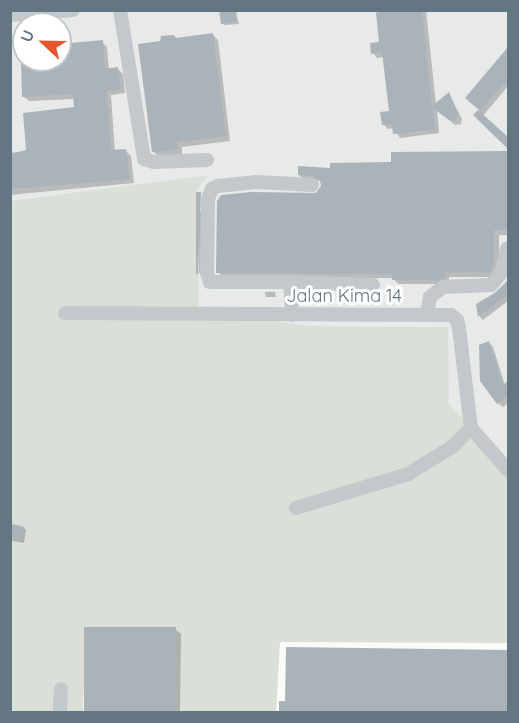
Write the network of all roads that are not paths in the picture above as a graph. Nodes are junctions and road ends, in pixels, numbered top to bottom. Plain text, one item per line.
1 (73, 10) edge
2 (120, 10) edge
3 (10, 15) edge
4 (207, 160) dead end
5 (312, 185) dead end
6 (507, 249) edge
7 (290, 282) junction
8 (373, 285) dead end
9 (64, 313) dead end
10 (427, 314) junction
11 (292, 315) junction
12 (471, 428) junction
13 (508, 470) edge
14 (296, 508) dead end
15 (61, 688) dead end
16 (60, 712) edge

1 - 3 street
2 - 4 street
5 - 7 street
6 - 10 street
7 - 8 street
7 - 11 street
9 - 11 street, Jalan Kima 14
10 - 11 street, Jalan Kima 14
10 - 12 street, Jalan Kima 14
12 - 13 street
12 - 14 street
15 - 16 street

